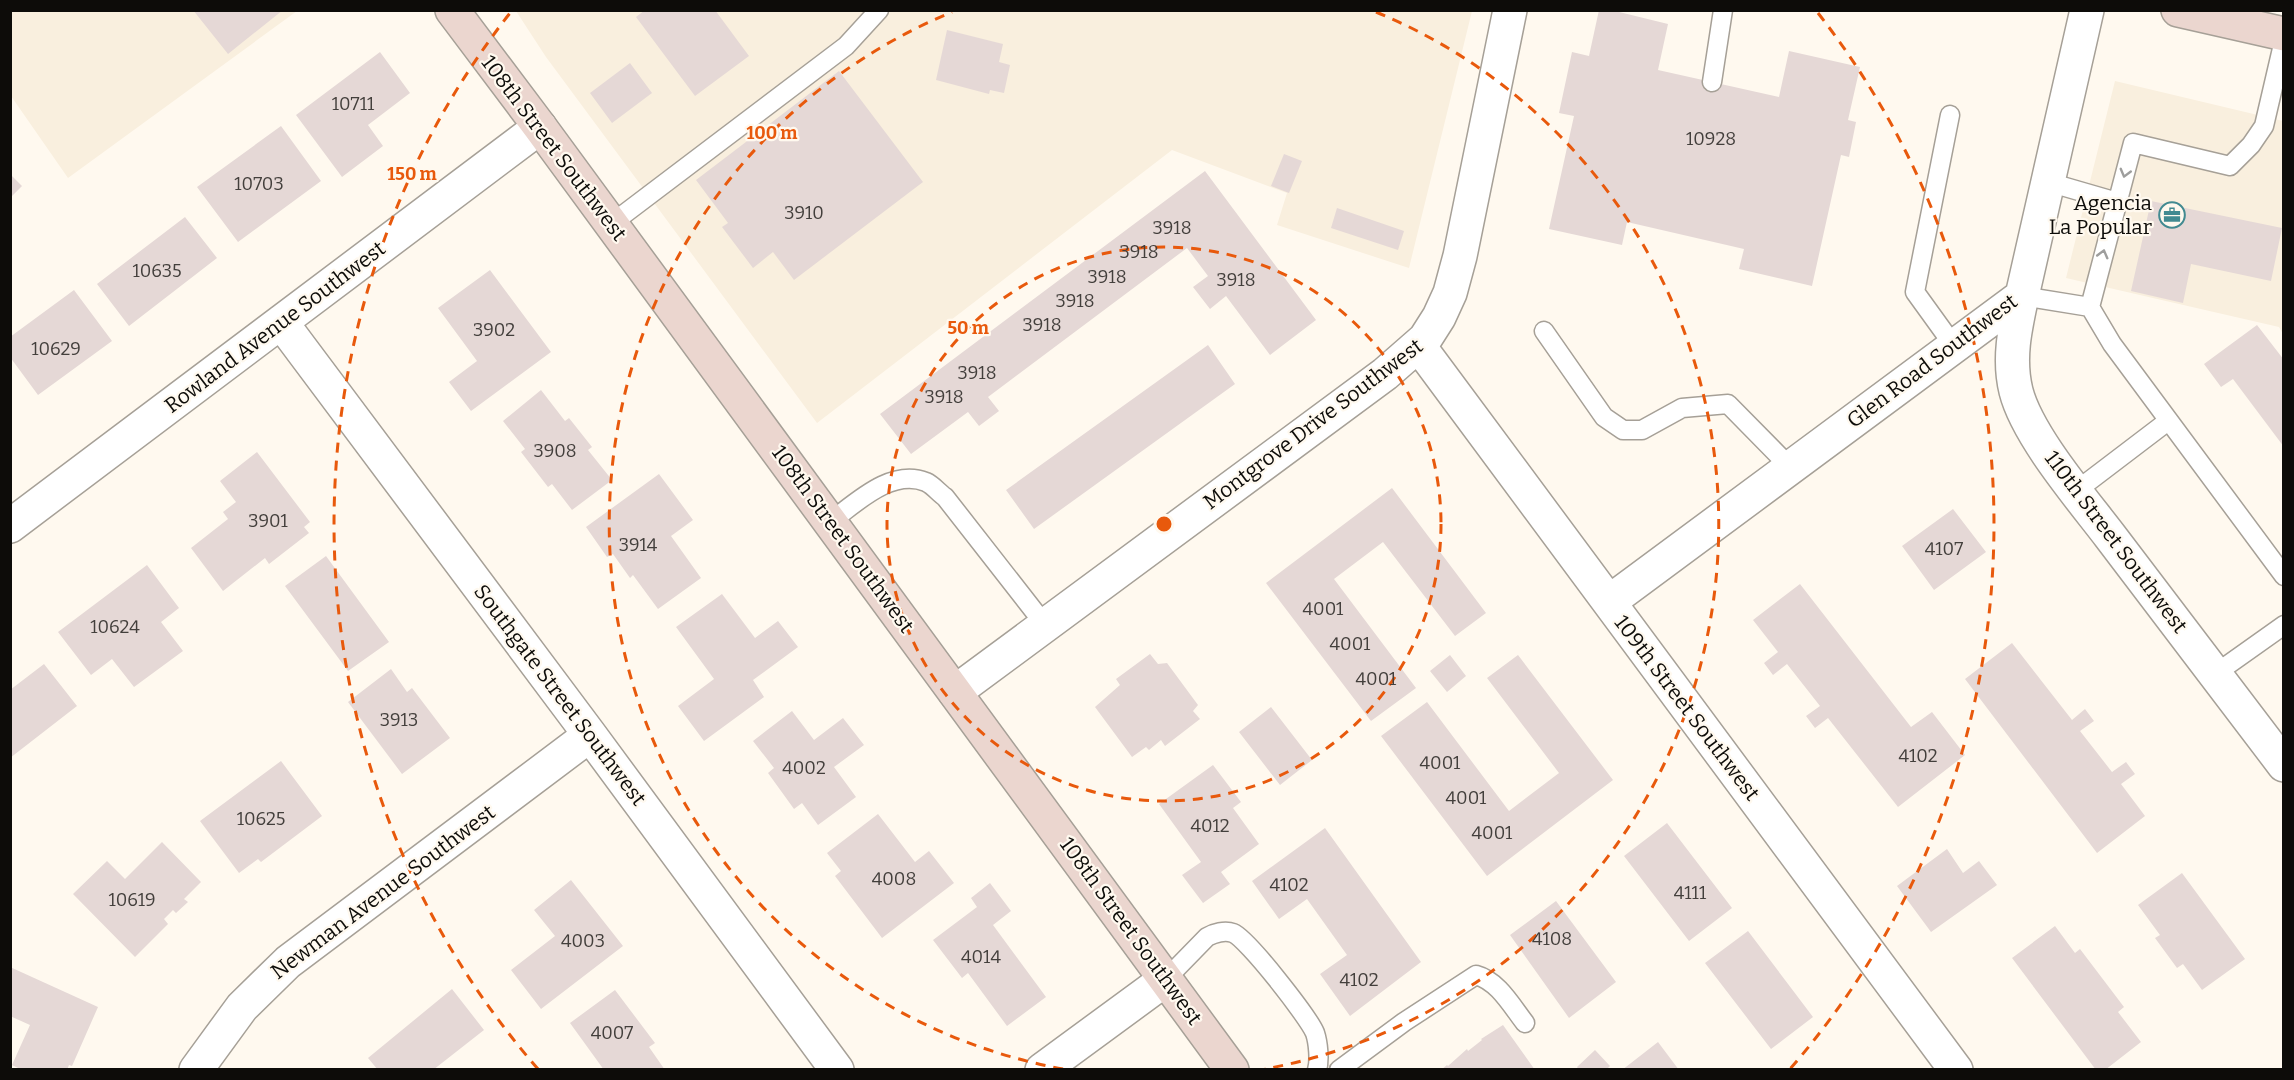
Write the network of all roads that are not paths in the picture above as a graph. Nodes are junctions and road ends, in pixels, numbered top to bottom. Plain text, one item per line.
1 (452, 10) edge
2 (879, 10) edge
3 (1510, 10) edge
4 (1723, 10) edge
5 (2088, 10) edge
6 (2178, 10) edge
7 (2283, 34) edge
8 (2283, 39) edge
9 (1712, 82) dead end
10 (1950, 115) dead end
11 (540, 127) junction
12 (2048, 182) junction
13 (2117, 202) junction
14 (611, 224) junction
15 (2022, 296) junction
16 (2090, 307) junction
17 (281, 322) junction
18 (1544, 331) dead end
19 (1419, 346) junction
20 (1954, 346) junction
21 (2168, 421) junction
22 (1791, 468) junction
23 (2076, 491) junction
24 (16, 511) edge
25 (830, 522) junction
26 (2283, 576) edge
27 (1609, 602) junction
28 (1046, 625) junction
29 (2283, 625) edge
30 (2215, 674) junction
31 (955, 692) junction
32 (590, 735) junction
33 (2283, 765) edge
34 (1166, 979) junction
35 (1525, 1023) dead end
36 (196, 1070) edge
37 (837, 1070) edge
38 (1042, 1070) edge
39 (1232, 1070) edge
40 (1317, 1070) edge
41 (1339, 1070) edge
42 (1956, 1070) edge

1 - 11 street, 108th Street Southwest
2 - 14 lane
3 - 19 street, Montgrove Drive Southwest
4 - 9 lane
5 - 12 street, Glen Road Southwest
6 - 7 street
8 -> 13 lane
10 - 20 lane
11 - 14 street, 108th Street Southwest
11 - 17 street, Rowland Avenue Southwest
12 - 13 lane
12 - 15 street, Glen Road Southwest
16 -> 13 lane
14 - 25 street, 108th Street Southwest
15 - 16 lane
15 - 20 street, Glen Road Southwest
15 - 23 street, 110th Street Southwest
16 - 21 lane
17 - 24 street, Rowland Avenue Southwest
17 - 32 street, Southgate Street Southwest
18 - 22 lane
19 - 27 street, 109th Street Southwest
19 - 28 street, Montgrove Drive Southwest
20 - 22 street, Glen Road Southwest
21 - 23 lane
21 - 26 lane
22 - 27 street, Glen Road Southwest
23 - 30 street, 110th Street Southwest
25 - 28 lane
25 - 31 street, 108th Street Southwest
27 - 42 street, 109th Street Southwest
28 - 31 street, Montgrove Drive Southwest
29 - 30 lane
30 - 33 street, 110th Street Southwest
31 - 34 street, 108th Street Southwest
32 - 36 street, Newman Avenue Southwest
32 - 37 street, Southgate Street Southwest
34 - 38 street
34 - 39 street, 108th Street Southwest
34 - 40 lane
35 - 41 lane

